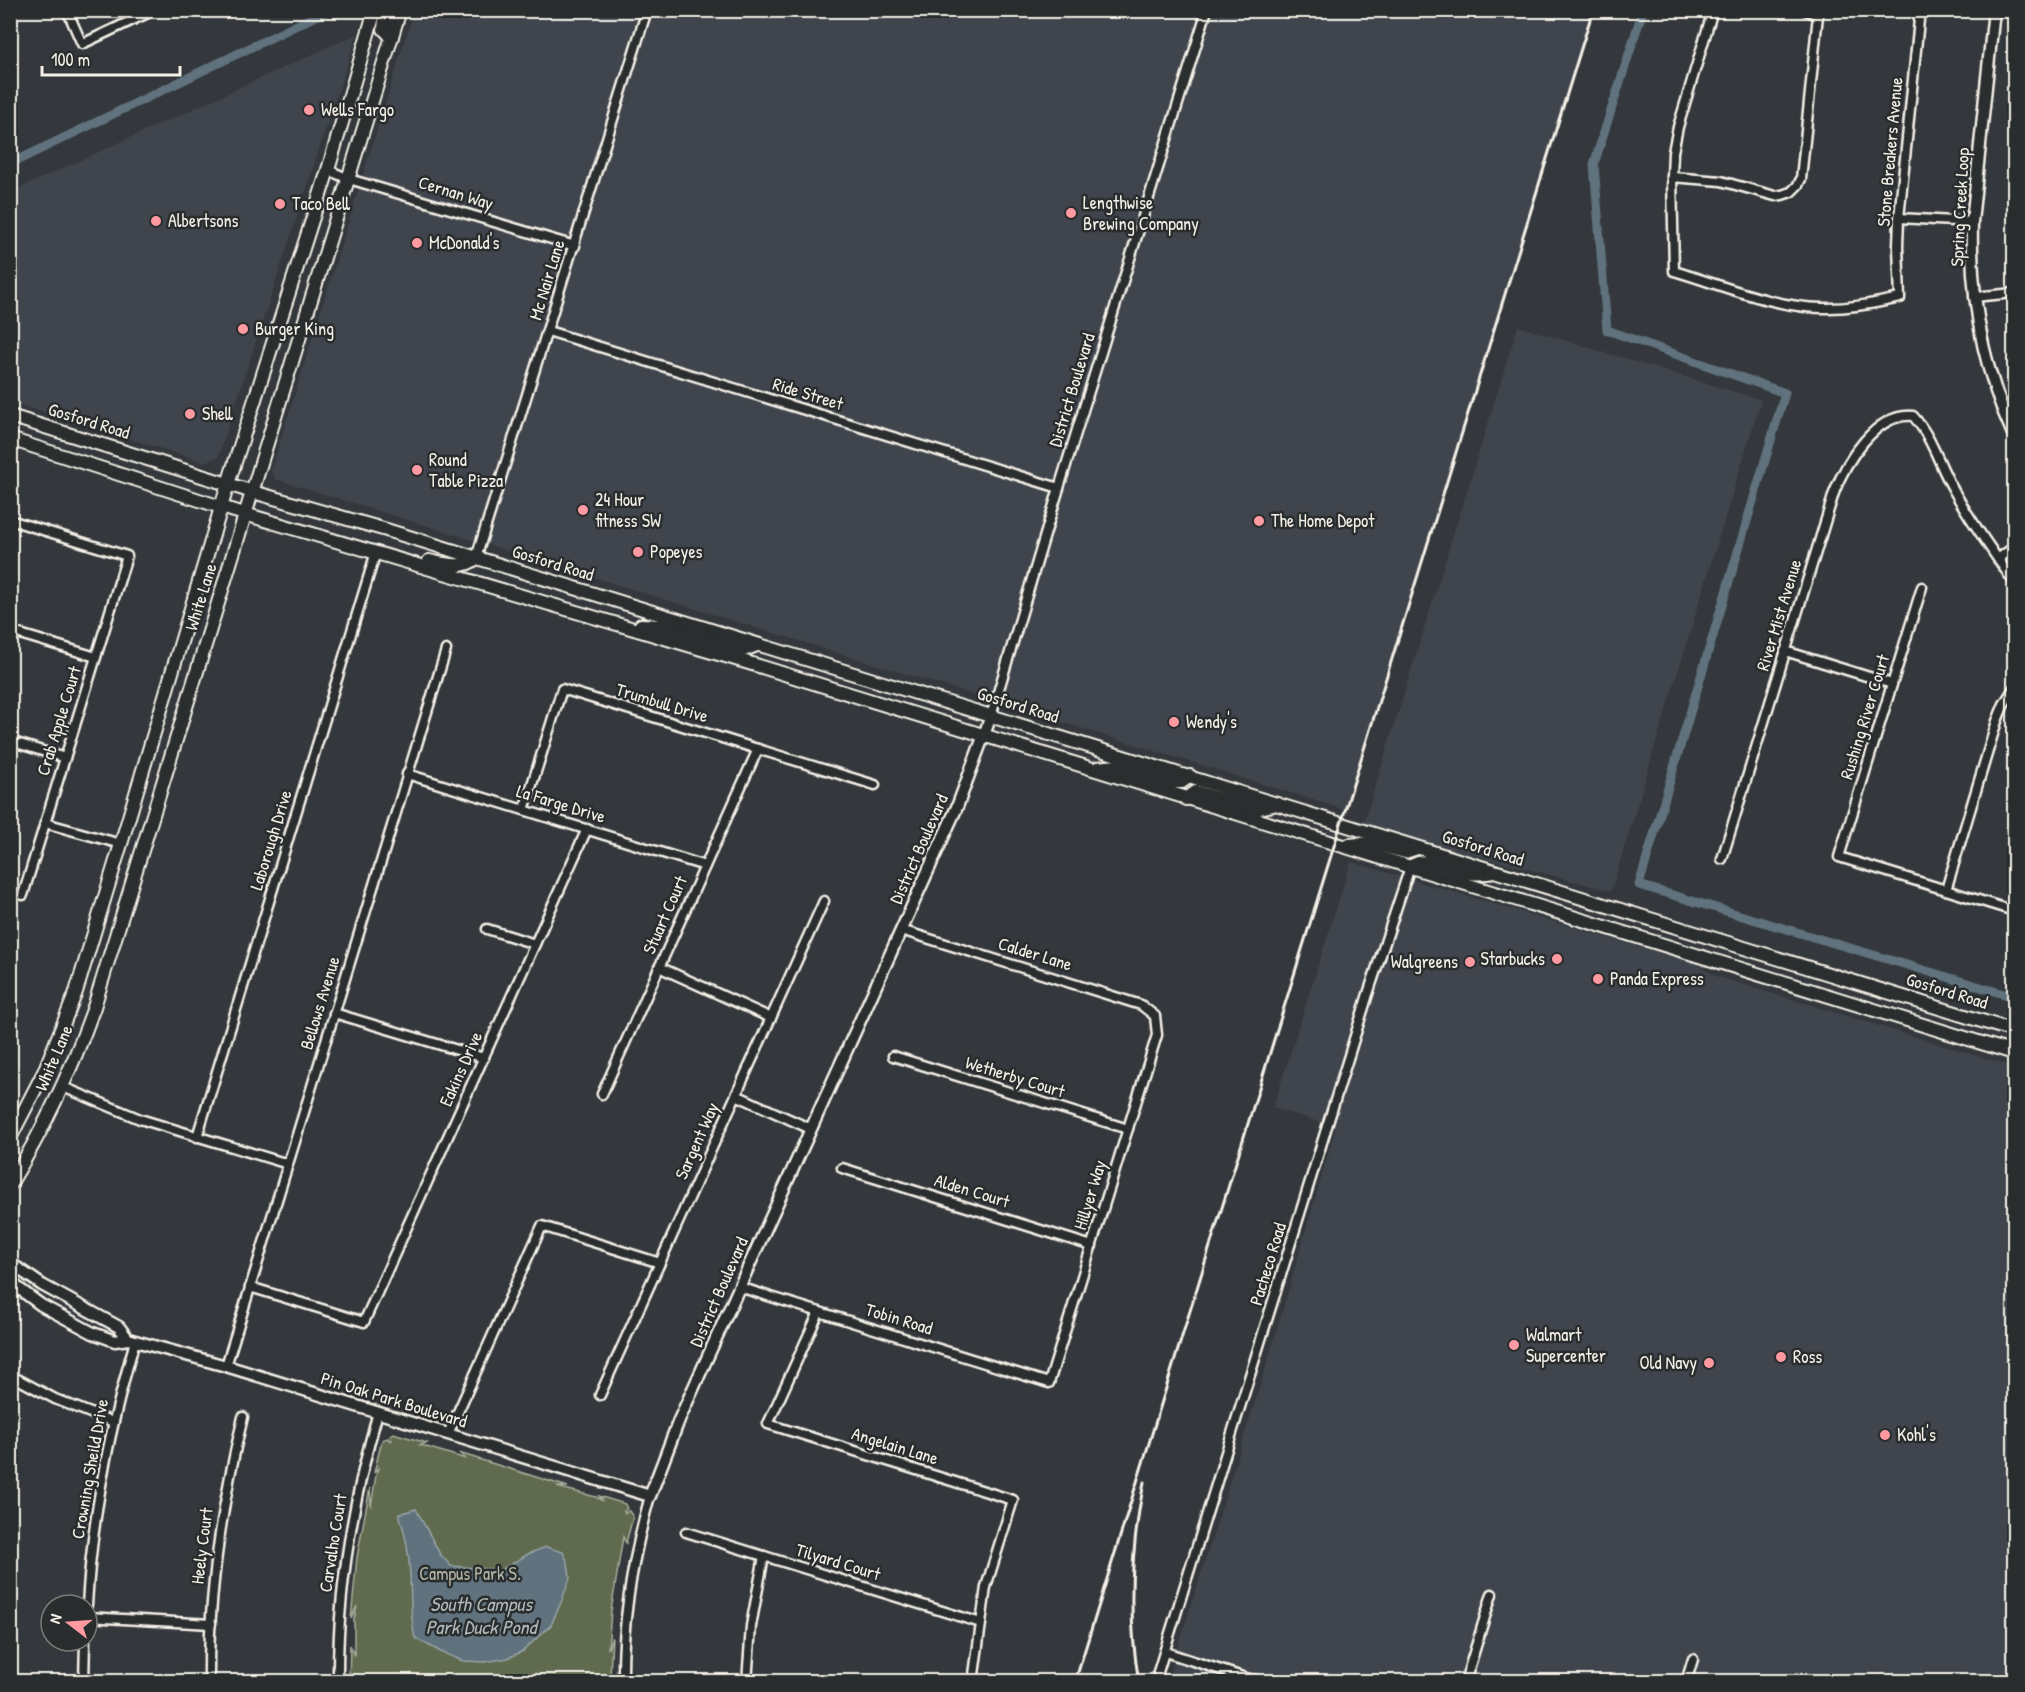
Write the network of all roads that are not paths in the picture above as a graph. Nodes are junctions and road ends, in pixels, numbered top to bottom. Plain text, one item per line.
1 (67, 10) edge
2 (154, 10) edge
3 (647, 10) edge
4 (1207, 10) edge
5 (1713, 10) edge
6 (1805, 10) edge
7 (1920, 10) edge
8 (1994, 10) edge
9 (386, 15) edge
10 (328, 170) junction
11 (1672, 177) junction
12 (349, 179) junction
13 (1899, 218) junction
14 (1972, 222) junction
15 (575, 246) junction
16 (2014, 292) edge
17 (1974, 297) junction
18 (548, 331) junction
19 (10, 416) edge
20 (10, 423) edge
21 (71, 434) junction
22 (2014, 436) edge
23 (10, 439) edge
24 (228, 484) junction
25 (1059, 488) junction
26 (253, 492) junction
27 (221, 507) junction
28 (246, 515) junction
29 (10, 520) edge
30 (2014, 547) edge
31 (376, 552) junction
32 (389, 556) junction
33 (476, 558) junction
34 (1998, 559) junction
35 (2014, 582) edge
36 (1922, 587) dead end
37 (618, 624) junction
38 (10, 631) edge
39 (757, 645) junction
40 (446, 650) dead end
41 (1785, 651) junction
42 (96, 657) junction
43 (1892, 684) junction
44 (2014, 688) edge
45 (991, 716) junction
46 (985, 735) junction
47 (10, 741) edge
48 (758, 749) junction
49 (65, 758) junction
50 (1089, 769) junction
51 (407, 774) junction
52 (1190, 776) junction
53 (875, 785) dead end
54 (1186, 799) junction
55 (1278, 804) junction
56 (524, 810) junction
57 (45, 822) junction
58 (587, 830) junction
59 (121, 844) junction
60 (1342, 846) junction
61 (1420, 848) junction
62 (1722, 859) dead end
63 (705, 866) junction
64 (1410, 867) junction
65 (1498, 872) junction
66 (1946, 890) junction
67 (23, 895) dead end
68 (824, 901) dead end
69 (2014, 911) edge
70 (487, 929) dead end
71 (901, 930) junction
72 (535, 944) junction
73 (659, 968) junction
74 (334, 1012) junction
75 (1155, 1016) joint
76 (771, 1018) junction
77 (2014, 1030) edge
78 (2014, 1053) edge
79 (893, 1056) dead end
80 (484, 1058) junction
81 (63, 1087) junction
82 (602, 1094) dead end
83 (736, 1095) junction
84 (811, 1129) junction
85 (1128, 1129) junction
86 (197, 1137) junction
87 (10, 1138) edge
88 (288, 1164) junction
89 (842, 1168) dead end
90 (10, 1184) edge
91 (1092, 1246) junction
92 (10, 1263) edge
93 (660, 1263) junction
94 (10, 1282) edge
95 (250, 1287) junction
96 (739, 1287) junction
97 (819, 1312) junction
98 (131, 1340) junction
99 (226, 1366) junction
100 (10, 1375) edge
101 (1049, 1383) joint
102 (600, 1395) dead end
103 (378, 1412) junction
104 (243, 1417) dead end
105 (113, 1422) junction
106 (448, 1434) junction
107 (650, 1496) junction
108 (686, 1532) dead end
109 (764, 1556) junction
110 (88, 1593) edge
111 (1492, 1594) dead end
112 (99, 1618) edge
113 (981, 1623) junction
114 (211, 1624) junction
115 (1164, 1652) junction
116 (85, 1653) edge
117 (1693, 1659) dead end
118 (1158, 1672) dead end
119 (84, 1682) edge
120 (209, 1682) edge
121 (338, 1682) edge
122 (623, 1682) edge
123 (747, 1682) edge
124 (973, 1682) edge
125 (1271, 1682) edge
126 (1465, 1682) edge
127 (1686, 1682) edge

1 - 2 street
3 - 15 street, Mc Nair Lane
4 - 25 street, District Boulevard
5 - 11 street
6 - 11 street
7 - 13 street, Stone Breakers Avenue
8 - 14 street, Spring Creek Loop
9 - 10 main road, White Lane
9 - 12 main road, White Lane
10 - 12 street, Cernan Way
10 - 24 main road, White Lane
11 - 13 street, Stone Breakers Avenue
12 - 15 street, Cernan Way
12 - 26 main road, White Lane
13 - 14 street
14 - 17 street, Spring Creek Loop
15 - 18 street, Mc Nair Lane
16 - 17 street
17 - 22 street, Spring Creek Loop
18 - 25 street, Ride Street
18 - 33 street, Mc Nair Lane
19 - 21 main road, Gosford Road
20 - 21 main road
21 - 24 main road, Gosford Road
23 - 27 main road
24 - 26 main road, Gosford Road
24 - 27 main road, White Lane
25 - 45 street, District Boulevard
26 - 28 main road, White Lane
26 - 33 main road, Gosford Road
27 - 28 main road
27 - 59 main road, White Lane
28 - 31 main road
28 - 81 main road, White Lane
29 - 42 street, Crab Apple Court
30 - 34 street
31 - 32 main road
31 - 86 street, Laborough Drive
32 - 33 main road
32 - 37 main road
33 - 39 main road, Gosford Road
34 - 35 street
34 - 41 street, River Mist Avenue
36 - 43 street, Rushing River Court
37 - 39 main road
37 - 46 main road
38 - 42 street
39 - 45 main road, Gosford Road
40 - 51 street, Bellows Avenue
41 - 43 street
41 - 62 street, River Mist Avenue
42 - 49 street, Crab Apple Court
43 - 66 street, Rushing River Court
44 - 66 street
45 - 46 street, District Boulevard
45 - 52 main road, Gosford Road
46 - 50 main road
46 - 71 street, District Boulevard
47 - 49 street
48 - 53 street, Trumbull Drive
48 - 56 street, Trumbull Drive
48 - 63 street, Stuart Court
49 - 57 street, Crab Apple Court
50 - 52 main road
50 - 54 main road
51 - 56 street, La Farge Drive
51 - 74 street, Bellows Avenue
52 - 55 main road, Gosford Road
54 - 55 main road
54 - 60 main road
55 - 61 main road, Gosford Road
56 - 58 street, La Farge Drive
57 - 59 street
57 - 67 street, Crab Apple Court
58 - 63 street, La Farge Drive
58 - 72 street, Eakins Drive
59 - 87 main road, White Lane
60 - 61 main road
60 - 64 main road
61 - 65 main road, Gosford Road
63 - 73 street, Stuart Court
64 - 65 main road
64 - 78 main road
64 - 115 street, Pacheco Road
65 - 77 main road, Gosford Road
66 - 69 street
68 - 76 street, Sargent Way
70 - 72 street
71 - 75 street, Calder Lane
71 - 84 street, District Boulevard
72 - 80 street, Eakins Drive
73 - 76 street
73 - 82 street, Stuart Court
74 - 80 street
74 - 88 street, Bellows Avenue
75 - 85 street, Hillyer Way
76 - 83 street, Sargent Way
79 - 85 street, Wetherby Court
80 - 95 street, Eakins Drive
81 - 86 street
81 - 90 main road, White Lane
83 - 84 street
83 - 93 street, Sargent Way
84 - 96 street, District Boulevard
85 - 91 street, Hillyer Way
86 - 88 street
88 - 95 street, Bellows Avenue
89 - 91 street, Alden Court
91 - 101 street, Hillyer Way
92 - 98 street, Pin Oak Park Boulevard
93 - 102 street, Sargent Way
93 - 106 street
94 - 98 street, Pin Oak Park Boulevard
95 - 99 street, Bellows Avenue
96 - 97 street, Tobin Road
96 - 107 street, District Boulevard
97 - 101 street, Tobin Road
97 - 113 street, Angelain Lane
98 - 99 street, Pin Oak Park Boulevard
98 - 105 street, Crowning Sheild Drive
99 - 103 street, Pin Oak Park Boulevard
100 - 105 street
103 - 106 street, Pin Oak Park Boulevard
103 - 121 street, Carvalho Court
104 - 114 street, Heely Court
105 - 110 street, Crowning Sheild Drive
106 - 107 street, Pin Oak Park Boulevard
107 - 122 street, District Boulevard
108 - 109 street, Tilyard Court
109 - 113 street, Tilyard Court
109 - 123 street
111 - 126 street
112 - 114 street
113 - 124 street
114 - 120 street, Heely Court
115 - 118 street, Pacheco Road
115 - 125 street
116 - 119 street
117 - 127 street

